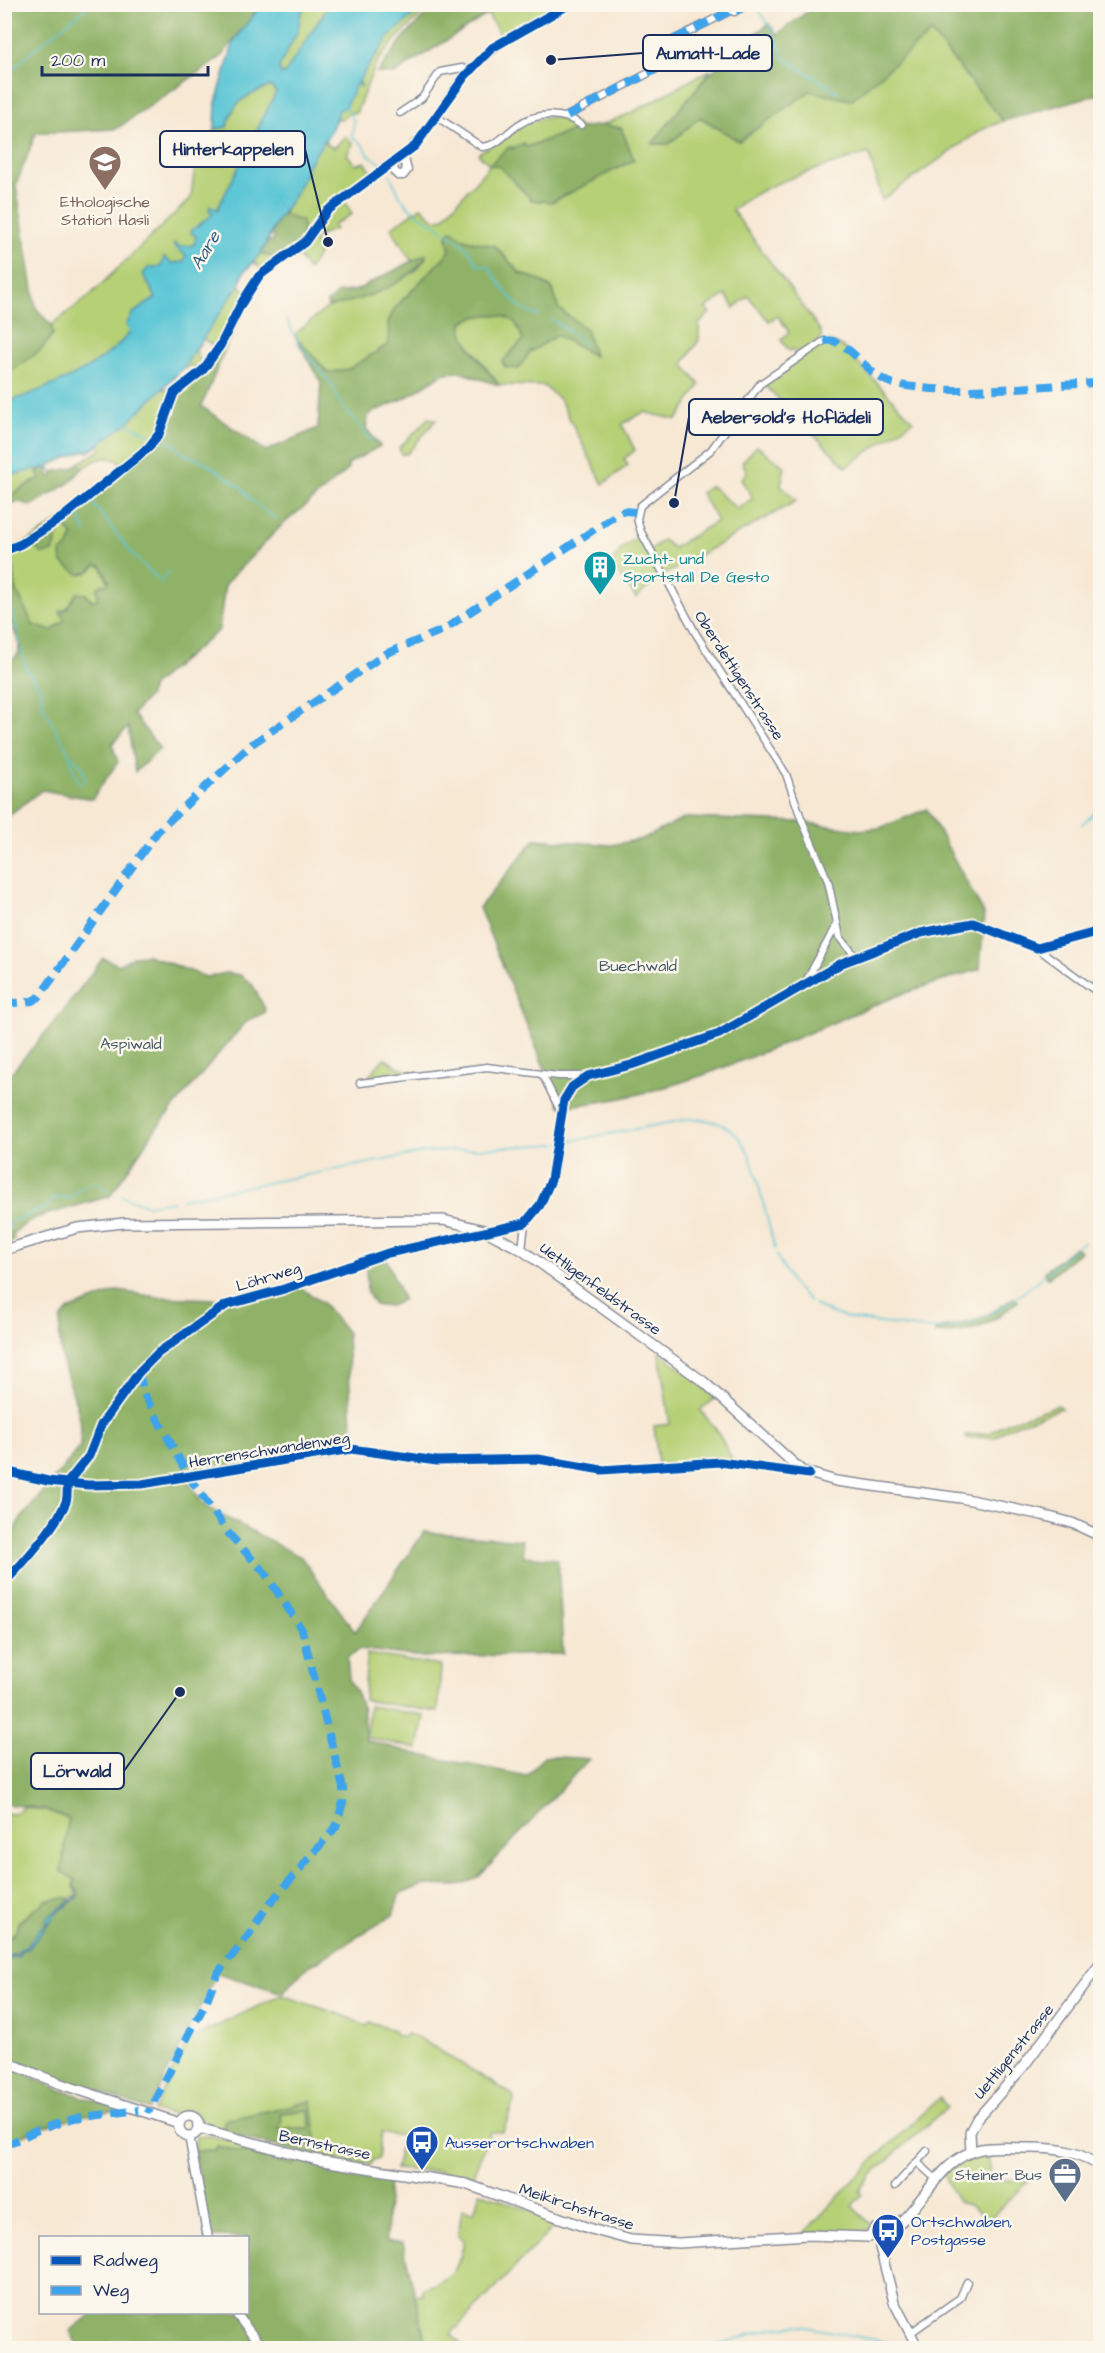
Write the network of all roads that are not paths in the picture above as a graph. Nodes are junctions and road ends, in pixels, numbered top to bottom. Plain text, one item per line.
1 (570, 4) edge
2 (745, 6) dead end
3 (469, 71) junction
4 (400, 112) dead end
5 (567, 116) junction
6 (437, 117) junction
7 (581, 125) dead end
8 (403, 156) dead end
9 (824, 341) dead end
10 (836, 925) junction
11 (1101, 931) edge
12 (1037, 948) junction
13 (856, 957) junction
14 (805, 983) junction
15 (1101, 994) edge
16 (543, 1076) junction
17 (588, 1076) junction
18 (360, 1083) dead end
19 (560, 1111) junction
20 (525, 1223) junction
21 (486, 1231) junction
22 (4, 1250) edge
23 (522, 1250) junction
24 (788, 1460) junction
25 (4, 1471) edge
26 (780, 1471) junction
27 (809, 1474) junction
28 (67, 1483) junction
29 (1101, 1536) edge
30 (1101, 1964) edge
31 (4, 2061) edge
32 (178, 2123) junction
33 (199, 2128) junction
34 (189, 2136) junction
35 (927, 2151) dead end
36 (972, 2152) junction
37 (917, 2162) junction
38 (1101, 2167) edge
39 (446, 2180) joint
40 (937, 2180) junction
41 (895, 2186) dead end
42 (886, 2233) junction
43 (208, 2236) edge
44 (869, 2237) junction
45 (880, 2247) junction
46 (967, 2282) dead end
47 (236, 2314) edge
48 (910, 2333) junction
49 (262, 2349) edge
50 (918, 2349) edge

1 - 3 street
2 - 5 street
3 - 4 street
3 - 6 street
5 - 6 street
5 - 7 street
6 - 8 street
9 - 10 street, Oberdettigenstrasse
10 - 13 street, Oberdettigenstrasse
10 - 14 street
11 - 12 street
12 - 13 street
12 - 15 street
13 - 14 street
14 - 17 street
16 - 17 street
16 - 18 street
16 - 19 street
17 - 19 street
19 - 20 street
20 - 21 street, Löhrweg
20 - 23 street
21 - 22 main road, Uettligenfeldstrasse
21 - 23 main road, Uettligenfeldstrasse
21 - 28 street, Löhrweg
23 - 24 main road, Uettligenfeldstrasse
24 - 26 street
24 - 27 main road, Uettligenfeldstrasse
25 - 28 street, Herrenschwandenweg
26 - 27 street, Herrenschwandenweg
26 - 28 street, Herrenschwandenweg
27 - 29 main road, Uettligenfeldstrasse
30 - 36 main road, Uettligenstrasse
31 - 32 main road
32 - 33 main road
32 - 34 main road
33 - 34 main road
33 - 39 main road, Bernstrasse
34 - 43 street
35 - 37 street
36 - 38 main road
36 - 40 main road
37 - 40 street
37 - 41 street
39 - 44 main road, Meikirchstrasse
40 - 42 main road
42 - 44 main road
42 - 45 main road
44 - 45 main road
45 - 48 main road
46 - 48 street
47 - 49 street
48 - 50 main road

